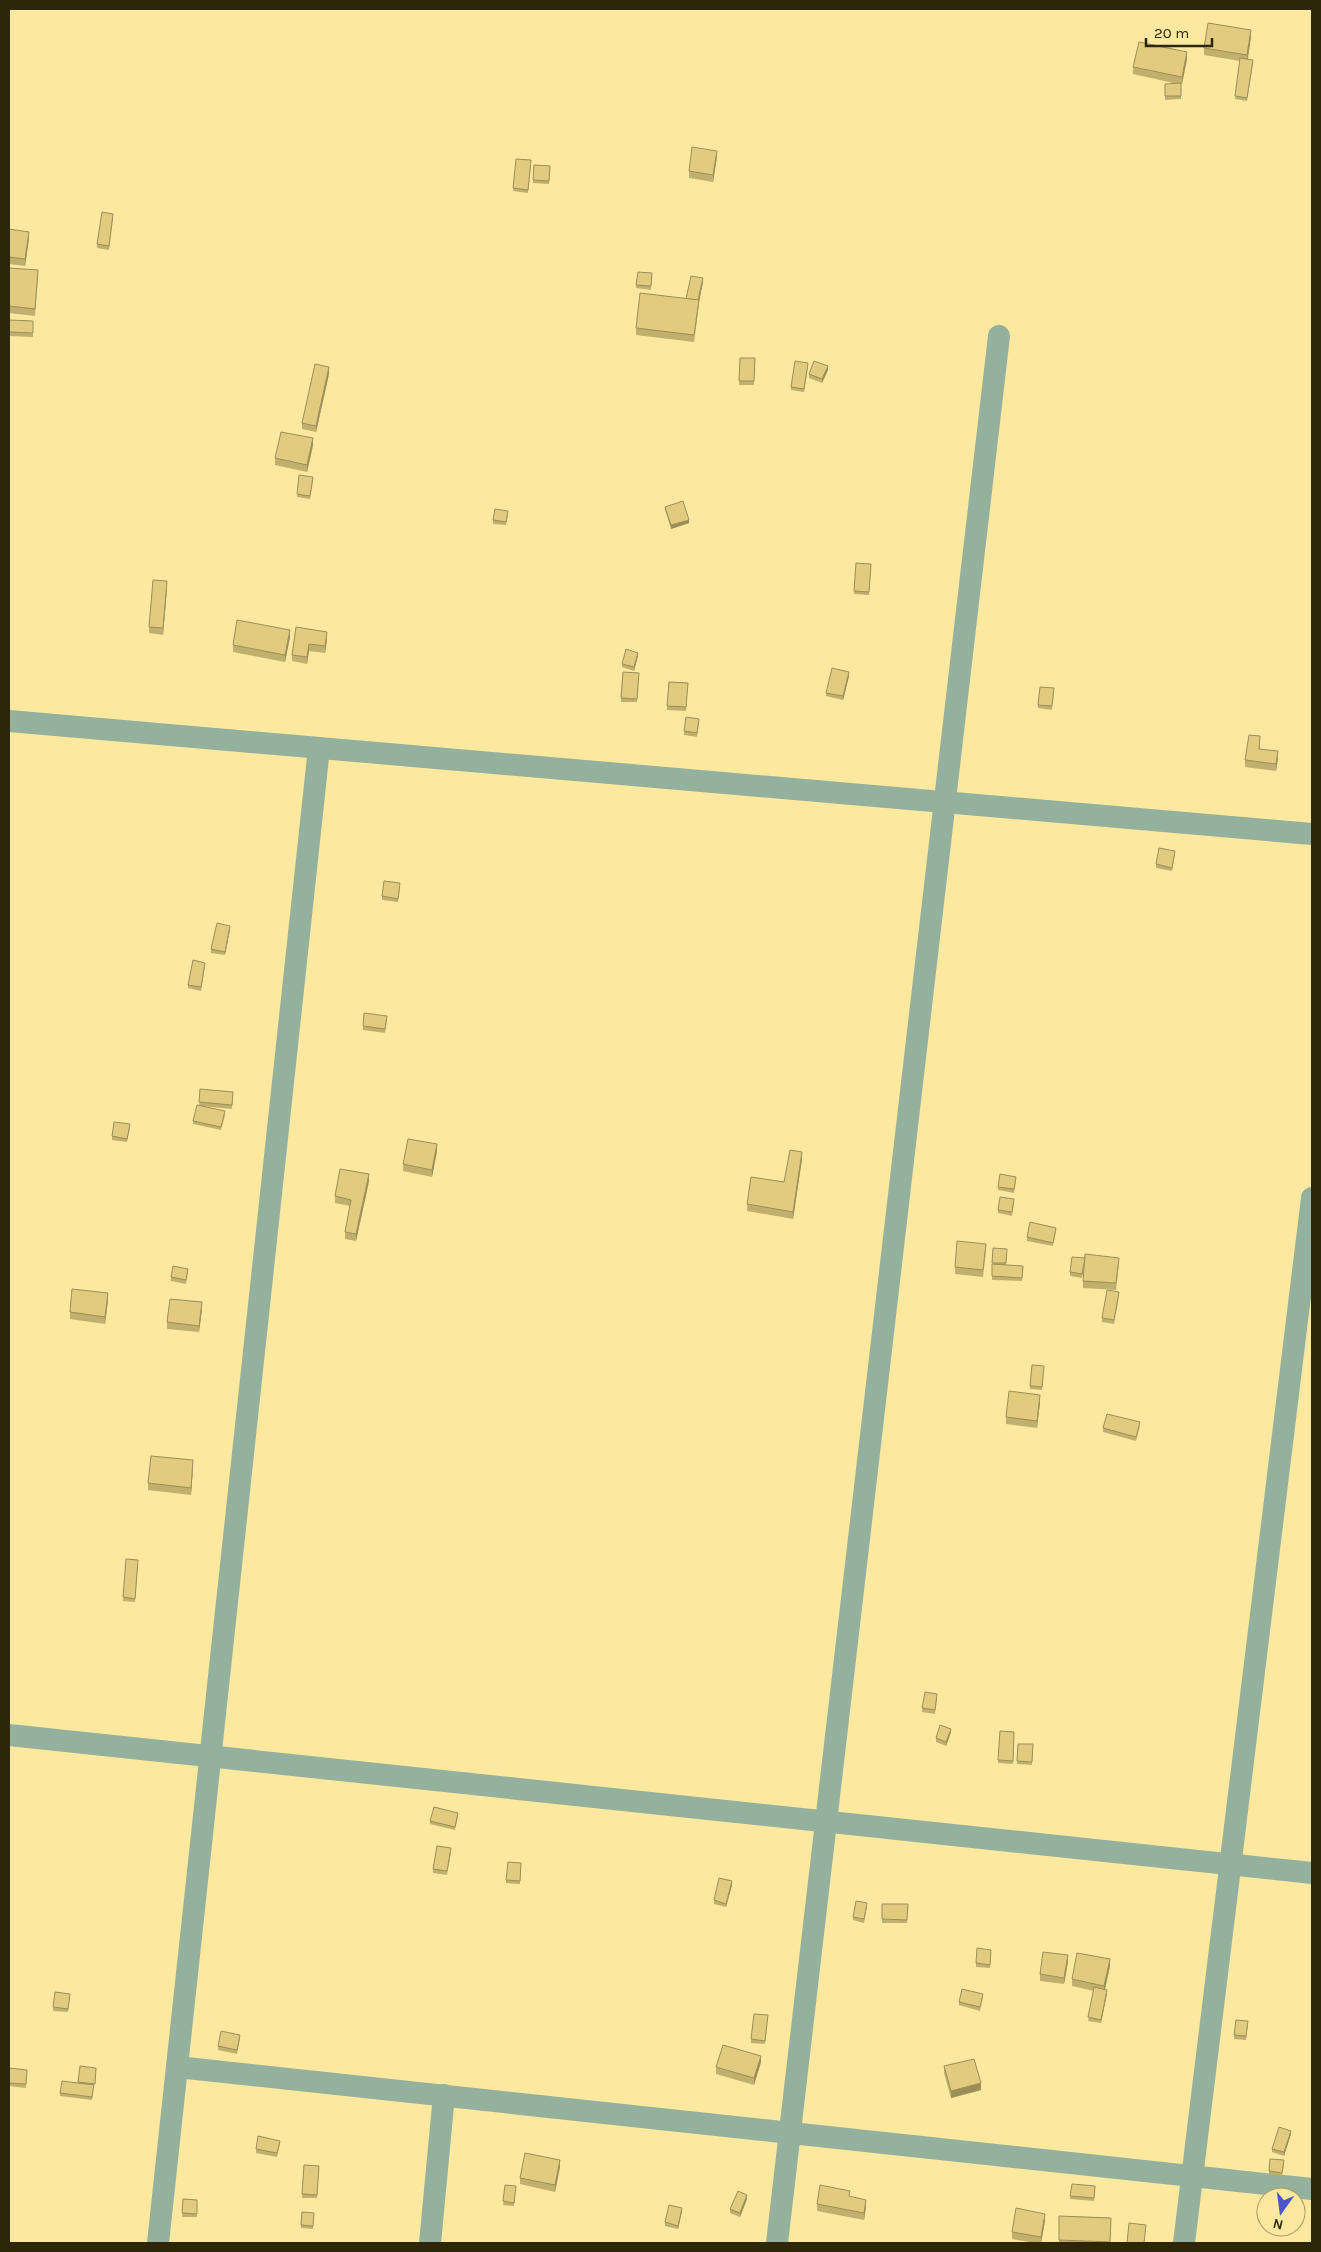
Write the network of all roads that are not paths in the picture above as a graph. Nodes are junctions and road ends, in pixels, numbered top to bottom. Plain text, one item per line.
1 (999, 336) dead end
2 (9, 721) edge
3 (319, 748) junction
4 (945, 802) junction
5 (1312, 834) edge
6 (1312, 1198) edge
7 (9, 1735) edge
8 (210, 1756) junction
9 (826, 1822) junction
10 (1230, 1865) junction
11 (1312, 1873) edge
12 (177, 2066) junction
13 (444, 2095) junction
14 (790, 2133) junction
15 (1192, 2176) junction
16 (1312, 2189) edge
17 (158, 2243) edge
18 (430, 2243) edge
19 (777, 2243) edge
20 (1184, 2243) edge

1 - 4 street
2 - 3 street
3 - 4 street
3 - 8 street
4 - 5 street
4 - 9 street
6 - 10 street
7 - 8 street
8 - 9 street
8 - 12 street
9 - 10 street
9 - 14 street
10 - 11 street
10 - 15 street
12 - 13 street
12 - 17 street
13 - 14 street
13 - 18 street
14 - 15 street
14 - 19 street
15 - 16 street
15 - 20 street

